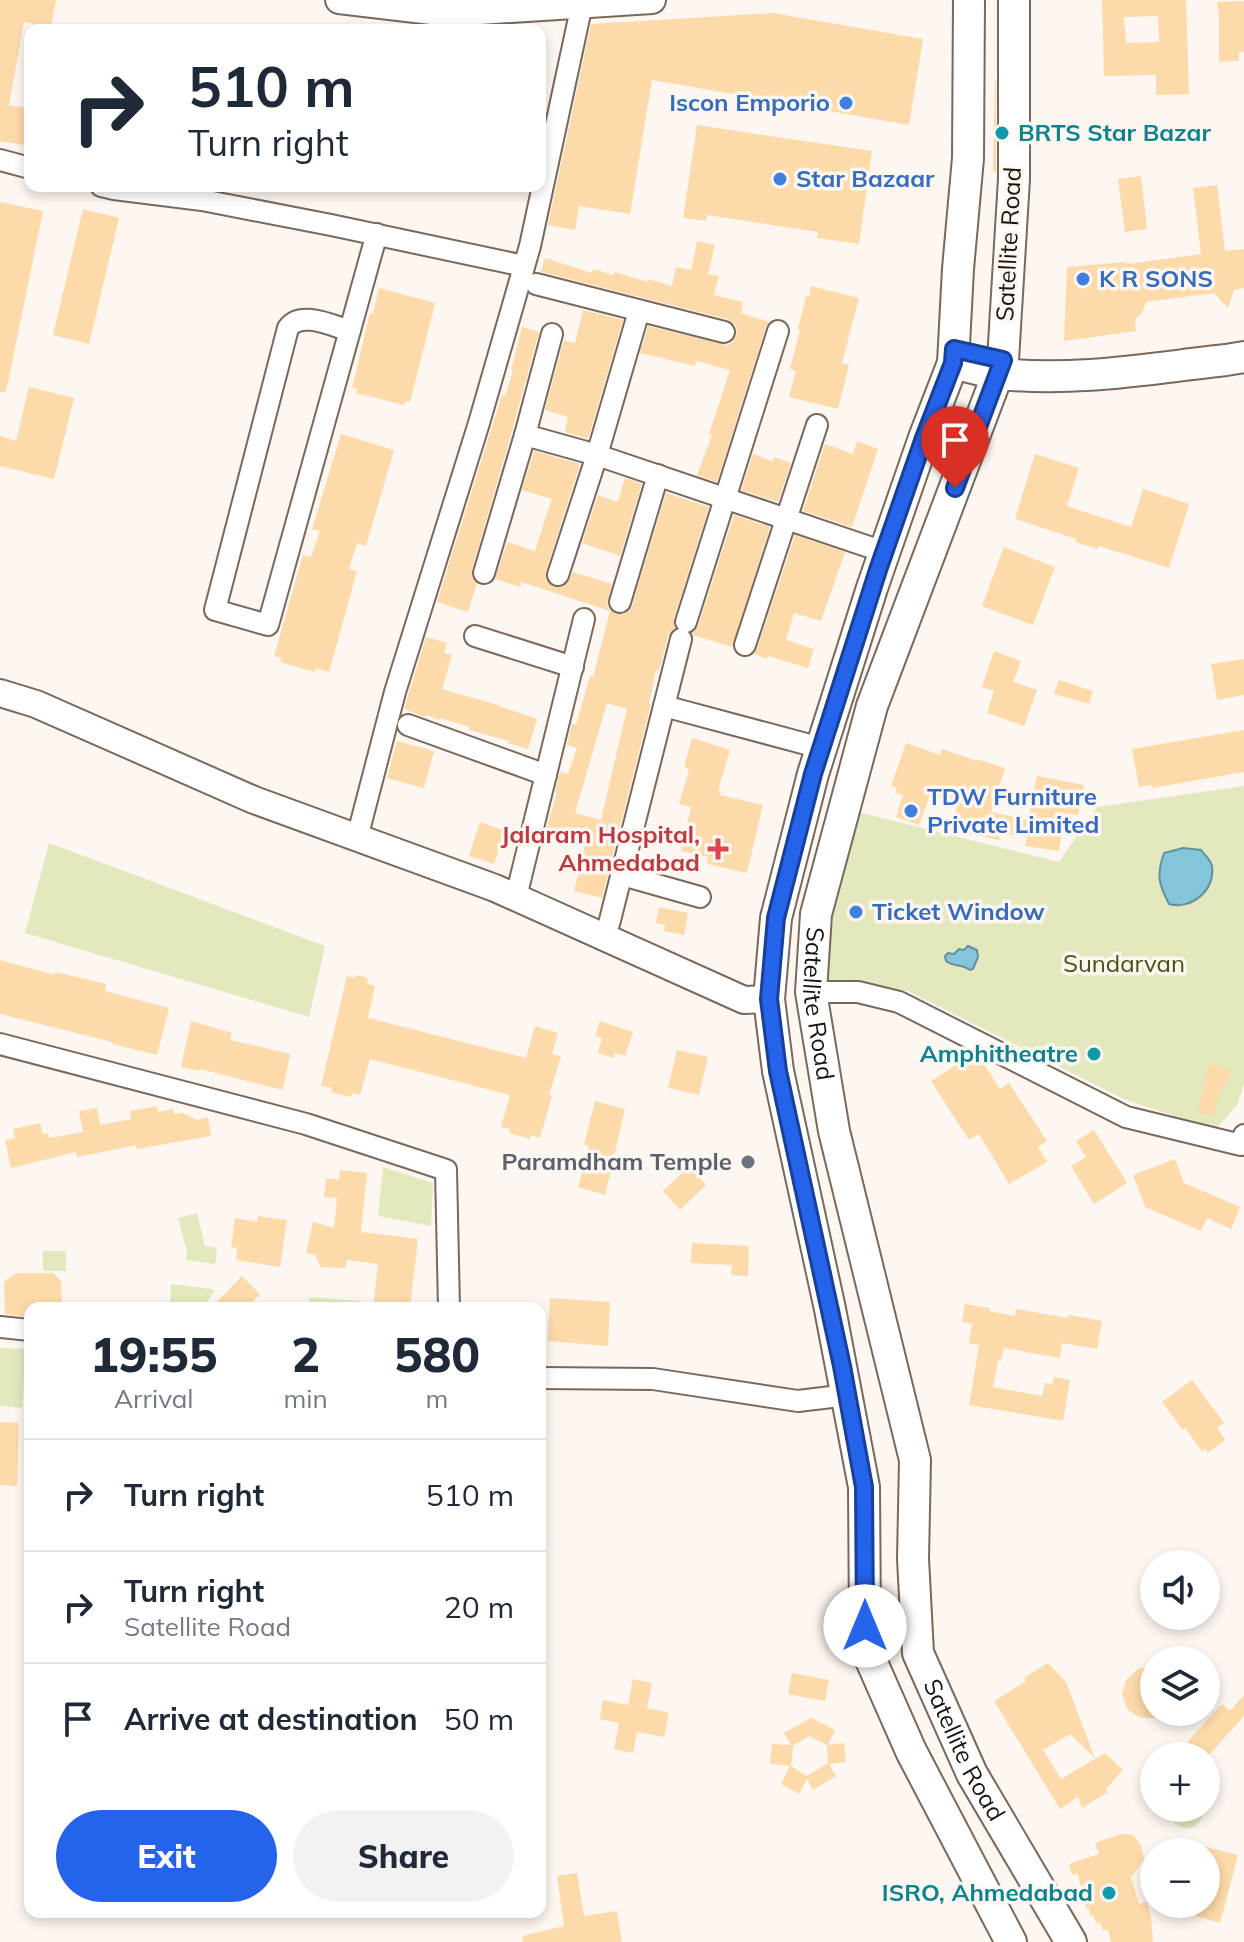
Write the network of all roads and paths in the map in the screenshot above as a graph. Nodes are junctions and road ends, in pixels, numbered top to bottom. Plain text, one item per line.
1 (339, 0) edge
2 (652, 0) edge
3 (969, 0) edge
4 (1014, 0) edge
5 (582, 4) junction
6 (466, 6) edge
7 (0, 160) edge
8 (24, 166) edge
9 (546, 175) edge
10 (138, 192) edge
11 (542, 192) edge
12 (377, 234) junction
13 (524, 266) junction
14 (536, 284) dead end
15 (639, 311) junction
16 (350, 331) junction
17 (778, 331) dead end
18 (724, 332) dead end
19 (552, 334) dead end
20 (1244, 337) edge
21 (954, 356) junction
22 (1244, 357) edge
23 (1000, 367) junction
24 (817, 425) dead end
25 (525, 435) junction
26 (597, 455) junction
27 (658, 475) junction
28 (724, 498) junction
29 (787, 519) junction
30 (884, 552) junction
31 (484, 573) dead end
32 (558, 575) dead end
33 (620, 602) dead end
34 (584, 619) dead end
35 (475, 636) dead end
36 (745, 645) dead end
37 (573, 667) junction
38 (0, 693) edge
39 (664, 706) junction
40 (408, 725) dead end
41 (821, 748) junction
42 (546, 775) junction
43 (357, 838) junction
44 (622, 875) junction
45 (516, 897) junction
46 (700, 897) dead end
47 (609, 924) dead end
48 (811, 992) junction
49 (769, 999) junction
50 (0, 1044) edge
51 (1243, 1143) edge
52 (449, 1302) edge
53 (0, 1327) edge
54 (24, 1329) edge
55 (546, 1378) edge
56 (848, 1395) junction
57 (1011, 1942) edge
58 (1071, 1942) edge

1 - 6 street
2 - 5 street
3 - 21 main road, Satellite Road
4 - 23 main road, Satellite Road
5 - 6 street
5 - 9 street
7 - 8 street
10 - 12 street
11 - 13 street
12 - 13 street
12 - 16 street
13 - 43 street
14 - 15 street
15 - 18 street
15 - 26 street
16 - 16 street
17 - 28 street
19 - 25 street
20 - 23 main road
21 - 23 main road
21 - 30 main road, Satellite Road
22 - 23 main road
23 - 48 main road, Satellite Road
24 - 29 street
25 - 26 street
25 - 31 street
26 - 27 street
26 - 32 street
27 - 28 street
27 - 33 street
28 - 29 street
28 - 39 street
29 - 30 street
29 - 36 street
30 - 41 main road, Satellite Road
34 - 37 street
35 - 37 street
37 - 42 street
38 - 43 street
39 - 41 street
39 - 44 street
40 - 42 street
41 - 49 main road, Satellite Road
42 - 45 street
43 - 45 street
44 - 46 street
44 - 47 street
45 - 49 street
48 - 51 street
48 - 58 main road, Satellite Road
49 - 56 main road, Satellite Road
50 - 52 street
53 - 54 street
55 - 56 street
56 - 57 main road, Satellite Road

